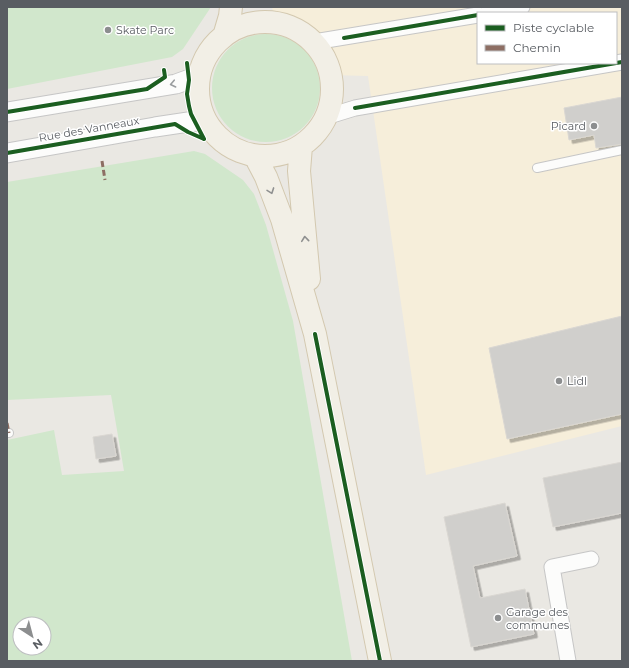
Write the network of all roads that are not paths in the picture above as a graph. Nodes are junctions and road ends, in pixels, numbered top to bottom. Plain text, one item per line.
1 (231, 7) edge
2 (522, 7) edge
3 (493, 12) edge
4 (272, 14) edge
5 (477, 15) edge
6 (225, 33) junction
7 (314, 42) junction
8 (610, 64) edge
9 (198, 76) junction
10 (7, 112) edge
11 (329, 116) junction
12 (206, 123) junction
13 (300, 146) junction
14 (622, 150) edge
15 (7, 153) edge
16 (255, 156) junction
17 (537, 168) dead end
18 (315, 334) junction
19 (590, 559) dead end
20 (380, 661) edge
21 (568, 661) edge

1 - 6 main road
2 - 3 street
4 - 6 main road
4 - 7 main road
5 - 7 street
6 - 9 main road
7 - 11 main road
8 - 11 street
9 -> 10 street
9 - 12 main road
11 - 13 main road
12 - 15 street, Rue des Vanneaux
12 - 16 main road
13 - 16 main road
18 -> 13 main road
14 - 17 lane
16 -> 18 main road
18 - 20 main road
19 - 21 street

